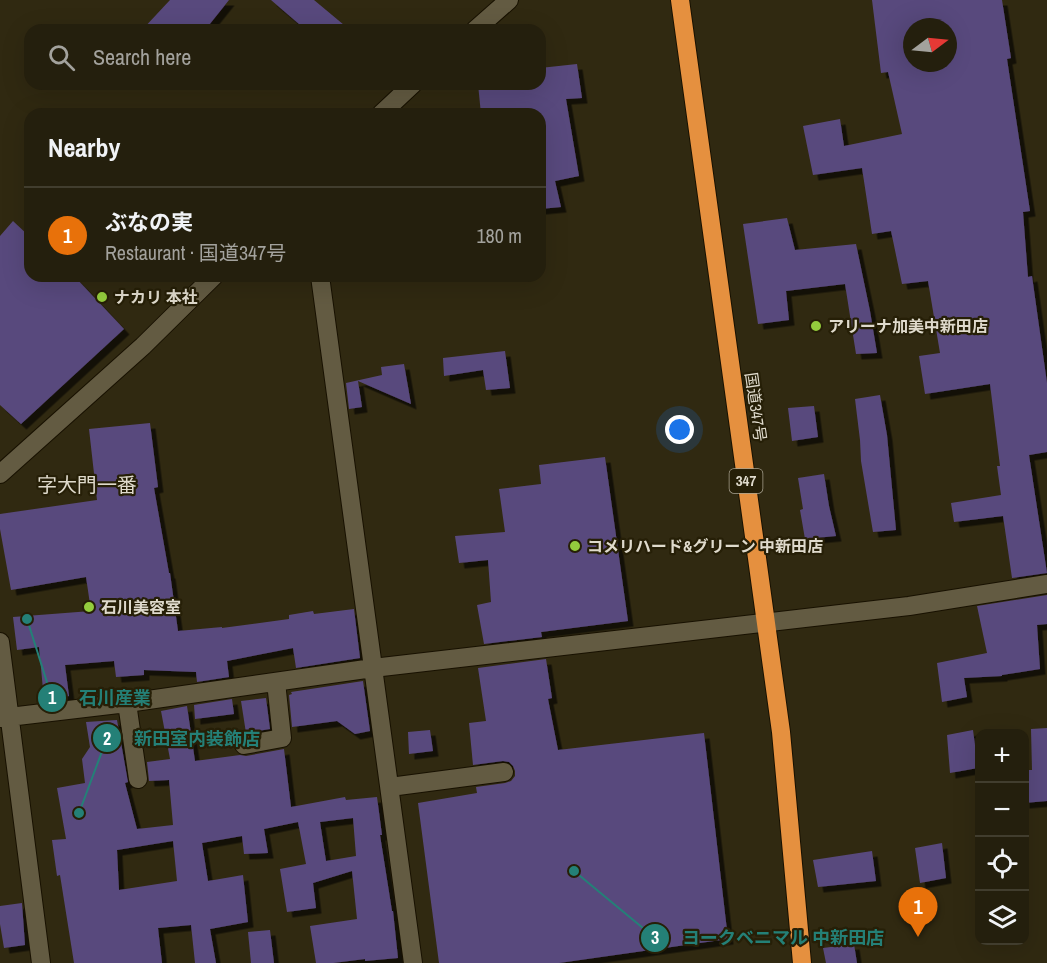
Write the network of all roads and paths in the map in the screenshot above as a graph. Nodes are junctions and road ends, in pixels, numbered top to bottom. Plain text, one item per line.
1 (509, 0) edge
2 (680, 0) edge
3 (482, 24) edge
4 (407, 90) edge
5 (387, 108) edge
6 (208, 282) edge
7 (321, 282) edge
8 (0, 474) edge
9 (1047, 584) edge
10 (765, 622) junction
11 (0, 642) edge
12 (373, 668) junction
13 (276, 682) junction
14 (127, 703) junction
15 (4, 718) edge
16 (244, 745) dead end
17 (504, 772) dead end
18 (138, 778) dead end
19 (390, 787) junction
20 (41, 963) edge
21 (413, 963) edge
22 (802, 963) edge

1 - 3 street
2 - 10 highway, 国道347号 / 347
4 - 5 street
6 - 8 street
7 - 12 street
9 - 10 street
10 - 12 street
10 - 22 highway, 国道347号 / 347
11 - 15 street
12 - 13 street
12 - 19 street
13 - 14 street
13 - 16 street
14 - 15 street
14 - 18 street
15 - 20 street
17 - 19 street
19 - 21 street

